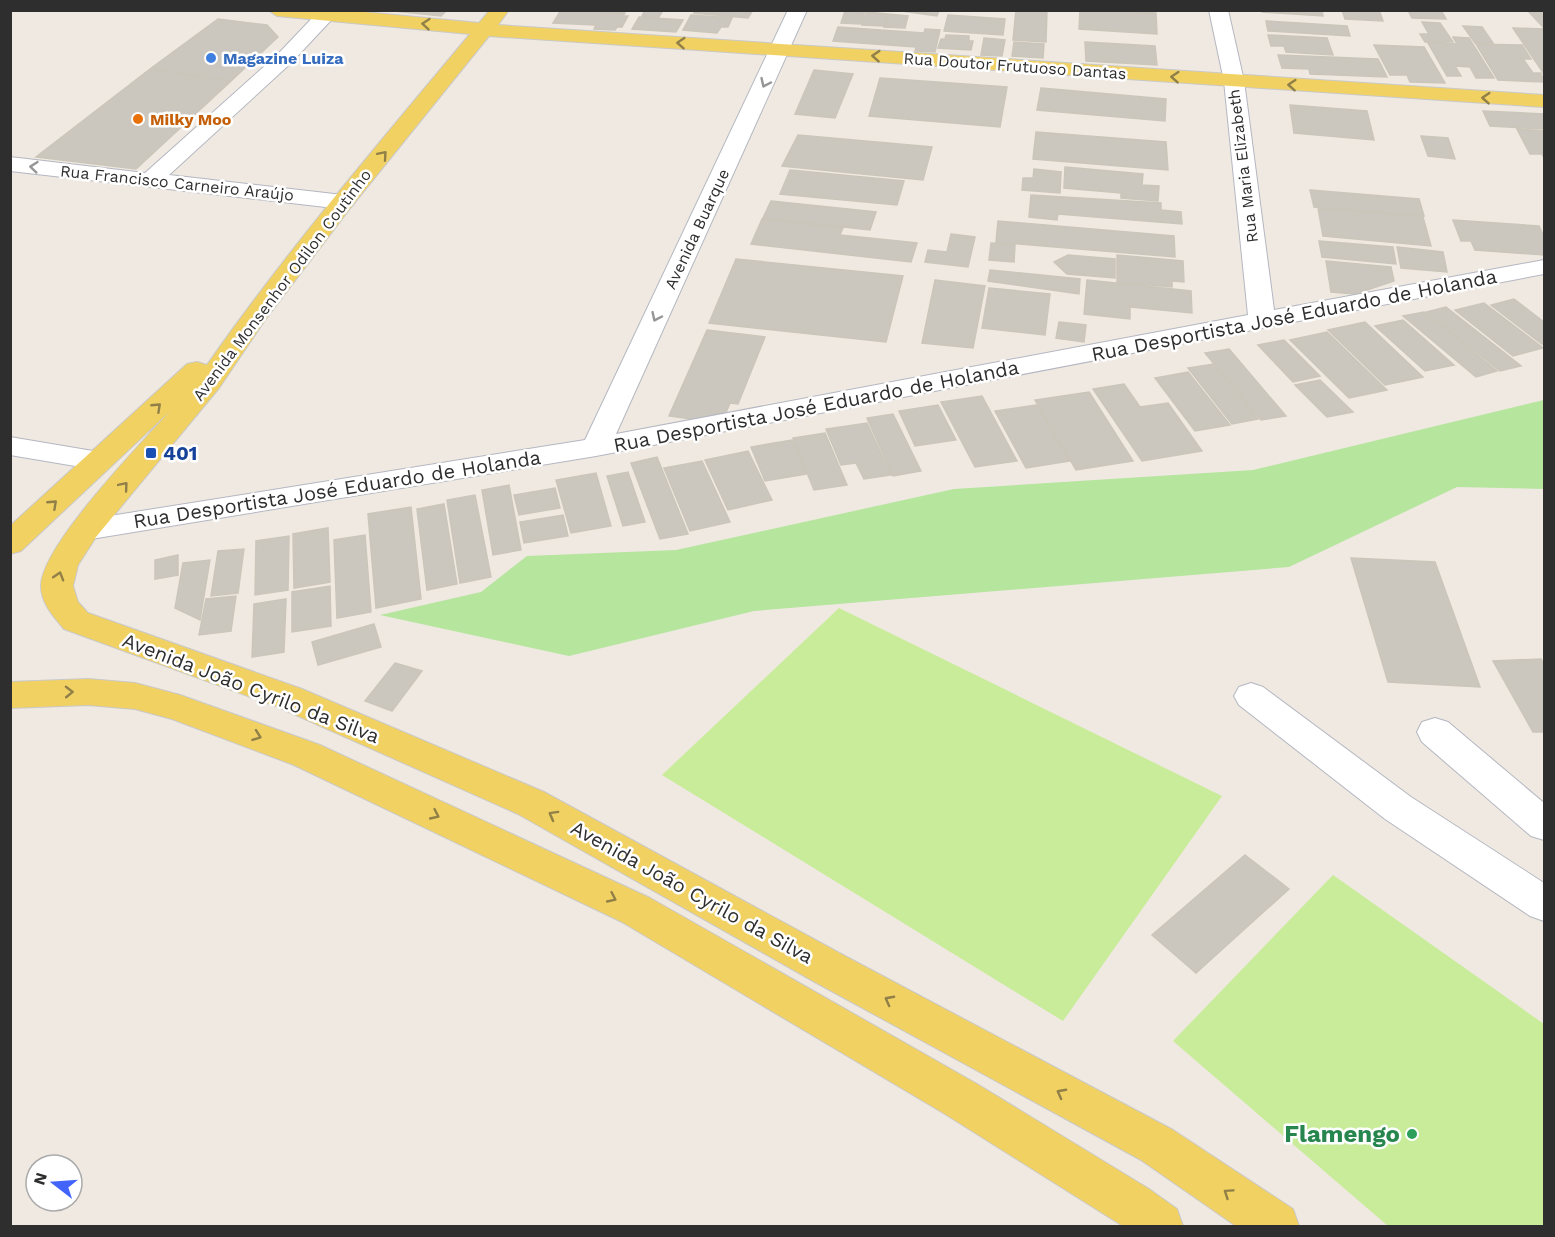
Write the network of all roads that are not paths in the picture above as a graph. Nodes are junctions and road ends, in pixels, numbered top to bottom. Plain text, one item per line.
1 (277, 10) edge
2 (500, 10) edge
3 (798, 10) edge
4 (1218, 10) edge
5 (324, 16) junction
6 (484, 29) junction
7 (781, 49) junction
8 (1234, 81) junction
9 (1545, 101) edge
10 (10, 164) edge
11 (150, 180) junction
12 (343, 202) junction
13 (1545, 267) edge
14 (255, 315) junction
15 (1262, 322) junction
16 (10, 447) edge
17 (596, 447) junction
18 (99, 461) junction
19 (85, 530) junction
20 (10, 544) edge
21 (76, 621) joint
22 (10, 695) edge
23 (1251, 696) dead end
24 (1435, 732) dead end
25 (1545, 825) edge
26 (1545, 904) edge
27 (1160, 1227) edge
28 (1276, 1227) edge

1 - 5 main road, Rua Doutor Frutuoso Dantas
2 - 6 main road, Avenida Monsenhor Odilon Coutinho
3 - 7 street, Avenida Buarque
4 - 8 street, Rua Maria Elizabeth
6 -> 5 main road, Rua Doutor Frutuoso Dantas
5 - 11 street
7 -> 6 main road, Rua Doutor Frutuoso Dantas
12 -> 6 main road, Avenida Monsenhor Odilon Coutinho
8 -> 7 main road, Rua Doutor Frutuoso Dantas
7 -> 17 street, Avenida Buarque
9 -> 8 main road, Rua Doutor Frutuoso Dantas
8 - 15 street, Rua Maria Elizabeth
11 -> 10 street, Rua Francisco Carneiro Araújo
11 - 12 street, Rua Francisco Carneiro Araújo
12 - 14 main road, Avenida Monsenhor Odilon Coutinho
13 - 15 street, Rua Desportista José Eduardo de Holanda
18 -> 14 main road
19 -> 14 main road, Avenida Monsenhor Odilon Coutinho
15 - 17 street, Rua Desportista José Eduardo de Holanda
16 - 18 street
17 - 19 street, Rua Desportista José Eduardo de Holanda
20 -> 18 main road
21 -> 19 main road, Avenida Monsenhor Odilon Coutinho
28 -> 21 main road, Avenida João Cyrilo da Silva
22 -> 27 main road
23 - 26 street
24 - 25 street

